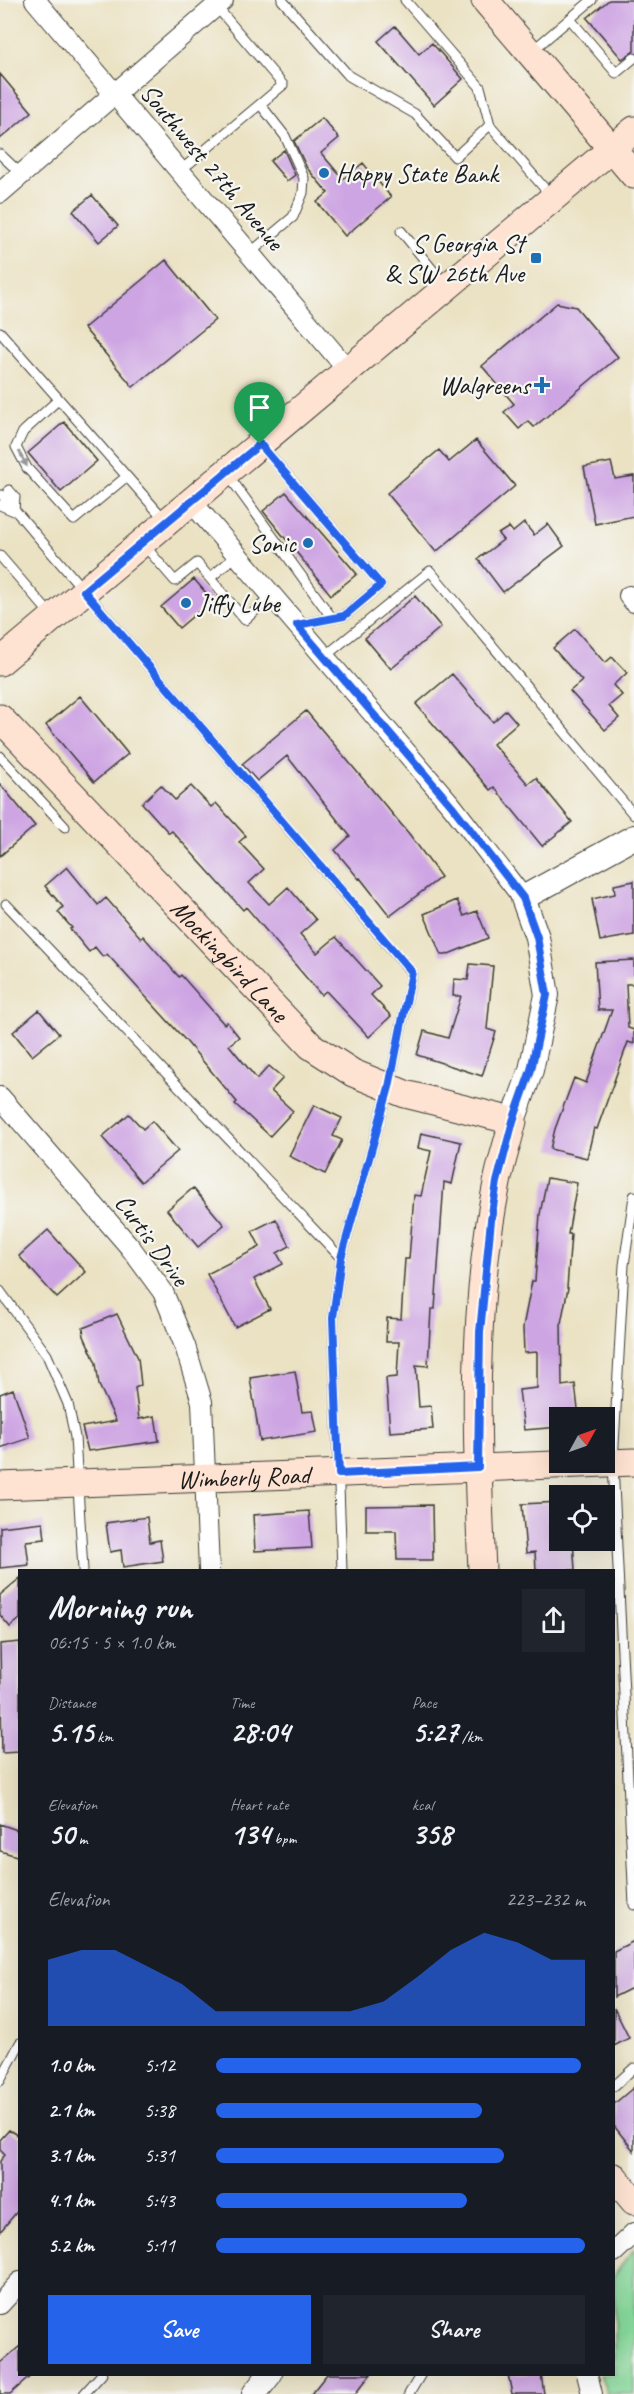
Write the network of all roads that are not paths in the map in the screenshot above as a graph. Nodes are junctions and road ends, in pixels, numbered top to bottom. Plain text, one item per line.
1 (35, 0) edge
2 (282, 0) edge
3 (405, 0) edge
4 (485, 0) edge
5 (592, 0) edge
6 (220, 3) edge
7 (570, 19) junction
8 (530, 53) junction
9 (634, 58) edge
10 (115, 94) junction
11 (260, 104) junction
12 (490, 125) junction
13 (634, 130) edge
14 (612, 148) junction
15 (0, 154) edge
16 (180, 171) junction
17 (21, 174) junction
18 (634, 175) edge
19 (0, 193) edge
20 (553, 198) junction
21 (401, 231) dead end
22 (250, 253) junction
23 (446, 287) junction
24 (0, 332) edge
25 (348, 370) junction
26 (59, 399) junction
27 (260, 444) junction
28 (226, 472) junction
29 (126, 477) junction
30 (4, 497) edge
31 (191, 501) junction
32 (14, 511) junction
33 (166, 522) junction
34 (142, 542) junction
35 (237, 555) junction
36 (2, 563) edge
37 (210, 578) junction
38 (84, 591) junction
39 (272, 596) junction
40 (53, 618) junction
41 (332, 618) junction
42 (297, 625) junction
43 (324, 657) junction
44 (0, 662) edge
45 (0, 718) edge
46 (0, 756) edge
47 (634, 816) edge
48 (65, 827) dead end
49 (634, 837) edge
50 (523, 898) junction
51 (6, 904) dead end
52 (389, 1087) junction
53 (0, 1097) edge
54 (513, 1121) junction
55 (634, 1196) edge
56 (341, 1258) junction
57 (0, 1291) edge
58 (624, 1462) edge
59 (478, 1467) junction
60 (339, 1474) junction
61 (206, 1479) junction
62 (77, 1484) junction
63 (0, 1486) edge
64 (83, 1569) edge
65 (209, 1569) edge
66 (342, 1569) edge
67 (482, 1569) edge
68 (634, 1905) edge
69 (18, 2047) edge
70 (634, 2068) edge
71 (0, 2081) edge
72 (615, 2085) edge
73 (615, 2178) edge
74 (634, 2200) edge
75 (634, 2233) edge
76 (615, 2251) edge
77 (18, 2284) edge
78 (0, 2304) edge
79 (100, 2376) edge
80 (268, 2376) edge
81 (420, 2376) edge
82 (588, 2376) edge
83 (84, 2394) edge
84 (254, 2394) edge
85 (409, 2394) edge
86 (592, 2394) edge

1 - 10 street, Southwest 27th Avenue
2 - 12 lane
3 - 12 lane
4 - 8 main road
5 - 7 lane
6 - 10 street
6 - 11 lane
7 - 8 lane
7 - 9 lane
8 - 14 main road
10 - 16 street, Southwest 27th Avenue
10 - 17 street
11 - 16 lane
11 - 22 lane
12 - 20 lane
13 - 14 main road
14 - 18 main road
14 - 20 main road
15 - 17 lane
16 - 22 street, Southwest 27th Avenue
17 - 19 street
20 - 23 main road
21 - 23 lane
22 - 25 street, Southwest 27th Avenue
23 - 25 main road
24 - 26 lane
25 - 27 main road
26 - 29 lane
26 -> 29 lane
27 - 28 main road
27 - 41 lane
28 - 31 main road
28 - 41 lane
29 - 33 lane
30 - 32 lane
30 - 32 lane
31 - 33 main road
31 - 35 street
32 - 38 lane
33 - 34 main road
34 - 37 lane
34 - 38 main road
35 - 37 lane
35 - 39 street
36 - 40 lane
37 - 39 lane
38 - 40 main road
38 - 52 lane
39 - 42 street
40 - 44 main road
41 - 42 lane
42 - 43 street
43 - 47 lane
43 - 50 street
45 - 52 main road, Mockingbird Lane
46 - 48 lane
49 - 50 street
50 - 54 street
51 - 56 lane
52 - 54 main road, Mockingbird Lane
52 - 56 lane
53 - 61 street, Curtis Drive
54 - 59 main road
55 - 58 lane
56 - 60 lane
57 - 62 lane
58 - 59 main road, Wimberly Road
58 - 68 lane
59 - 60 main road, Wimberly Road
59 - 67 main road
60 - 61 main road, Wimberly Road
60 - 66 lane
61 - 62 main road, Wimberly Road
61 - 65 street, Curtis Drive
62 - 63 main road, Wimberly Road
62 - 64 lane
69 - 71 lane
70 - 72 lane
73 - 74 main road
75 - 76 street
77 - 78 street
79 - 83 lane
80 - 84 street
81 - 85 lane
82 - 86 street

